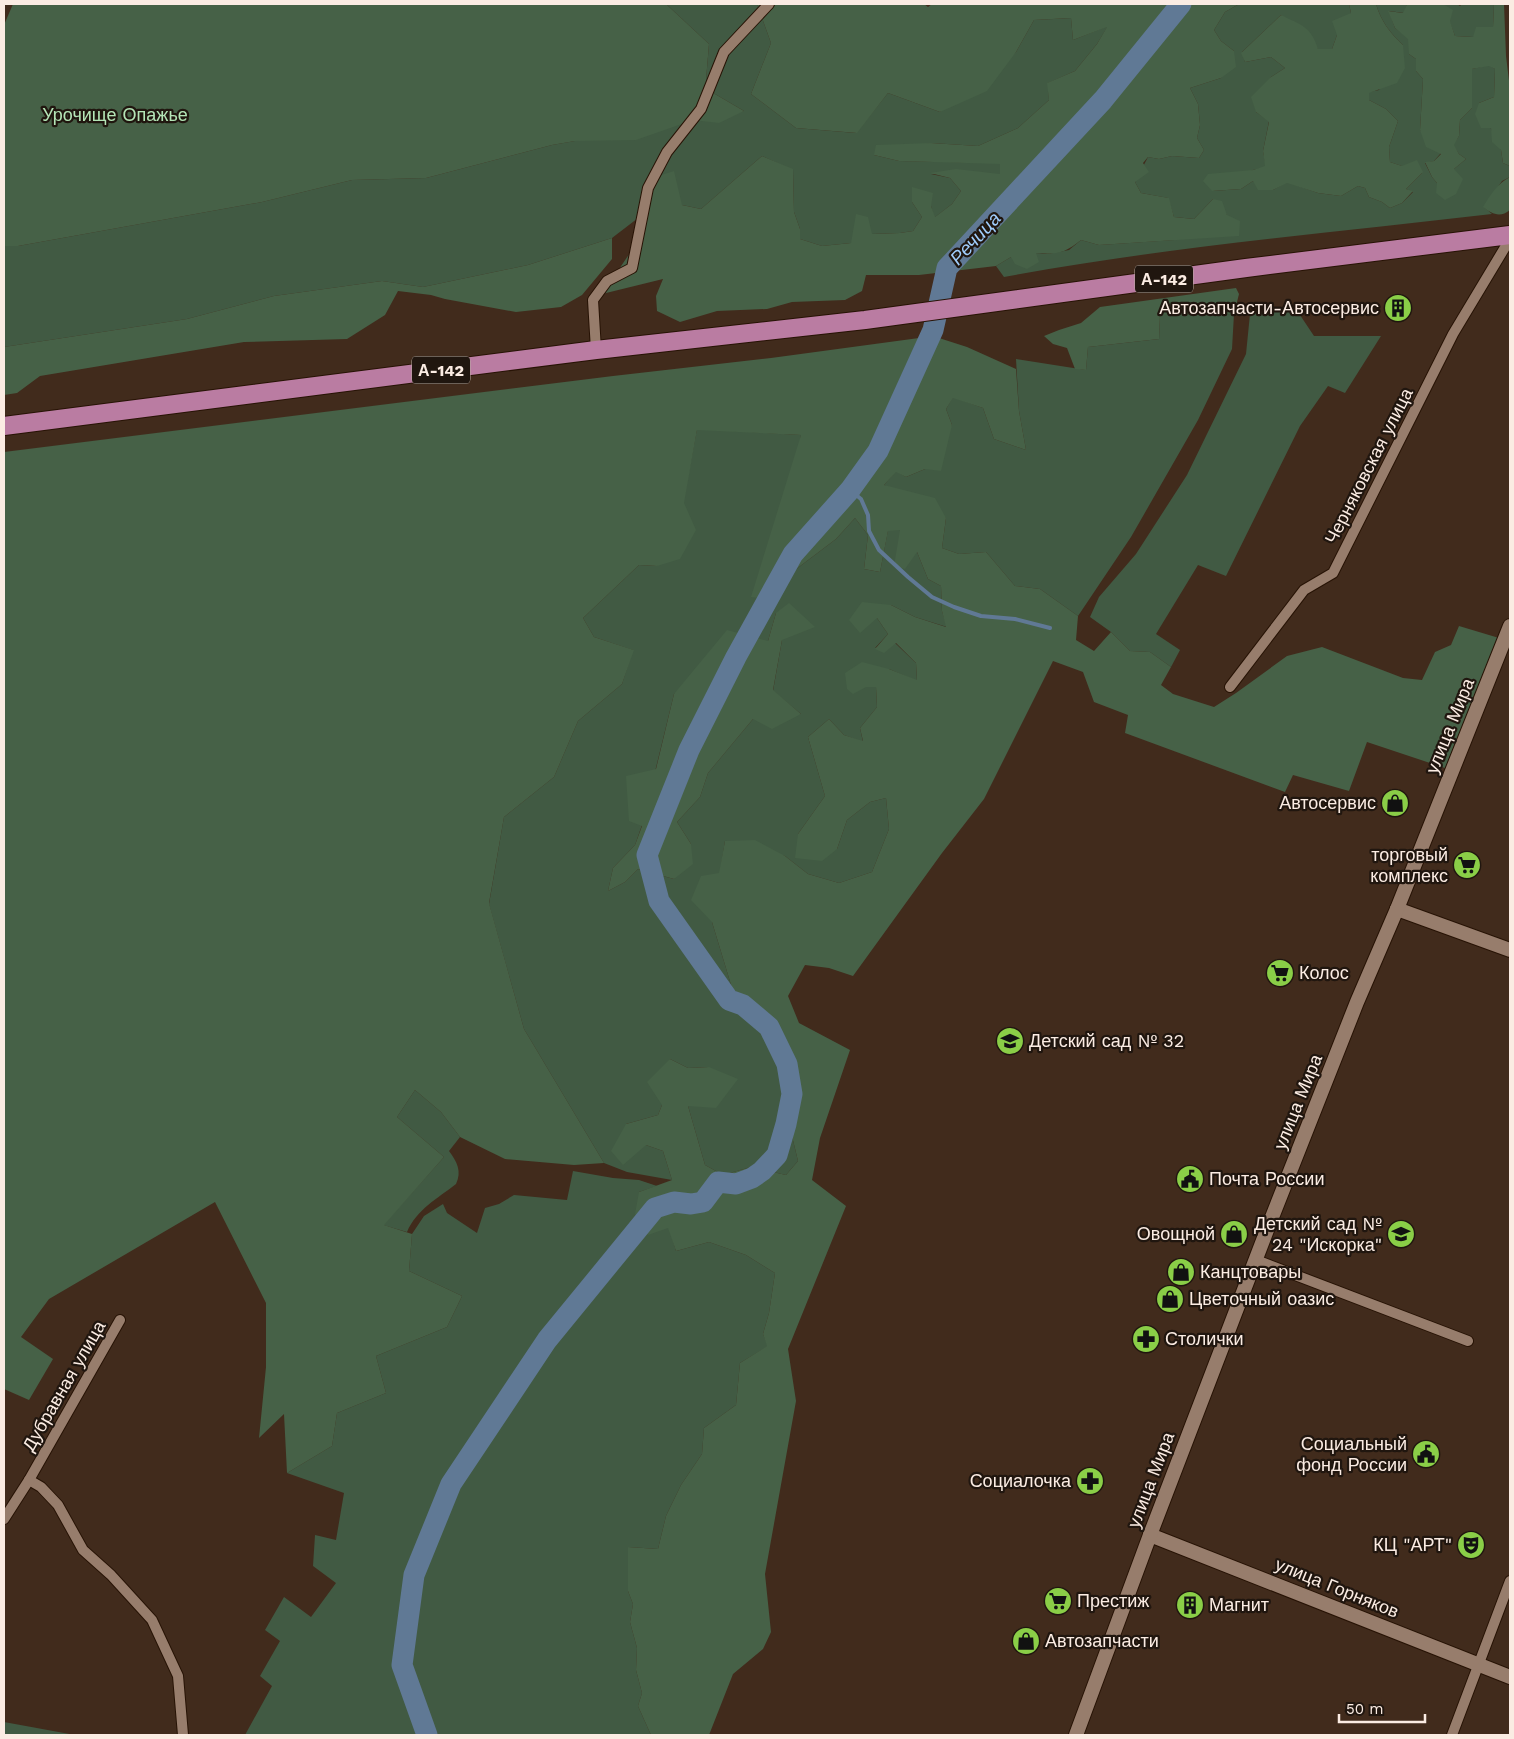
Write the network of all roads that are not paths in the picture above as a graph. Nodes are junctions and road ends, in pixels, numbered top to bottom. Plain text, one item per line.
1 (769, 4) edge
2 (1510, 235) edge
3 (1510, 239) edge
4 (596, 350) junction
5 (4, 426) edge
6 (1510, 626) edge
7 (1230, 687) dead end
8 (1397, 909) junction
9 (1510, 950) edge
10 (1256, 1260) junction
11 (120, 1320) dead end
12 (1468, 1341) dead end
13 (29, 1480) junction
14 (4, 1519) edge
15 (1150, 1535) junction
16 (1510, 1580) edge
17 (1479, 1664) junction
18 (1510, 1677) edge
19 (183, 1735) edge
20 (1076, 1735) edge
21 (1452, 1735) edge

1 - 4 street
2 - 4 highway, А-142
3 - 7 street, Черняковская улица
4 - 5 highway, А-142
6 - 8 main road, улица Мира
8 - 9 main road
8 - 10 main road, улица Мира
10 - 12 street
10 - 15 main road, улица Мира
11 - 13 street, Дубравная улица
13 - 14 street, Дубравная улица
13 - 19 street
15 - 17 main road, улица Горняков
15 - 20 main road, улица Мира
16 - 17 street
17 - 18 main road, улица Горняков
17 - 21 street

